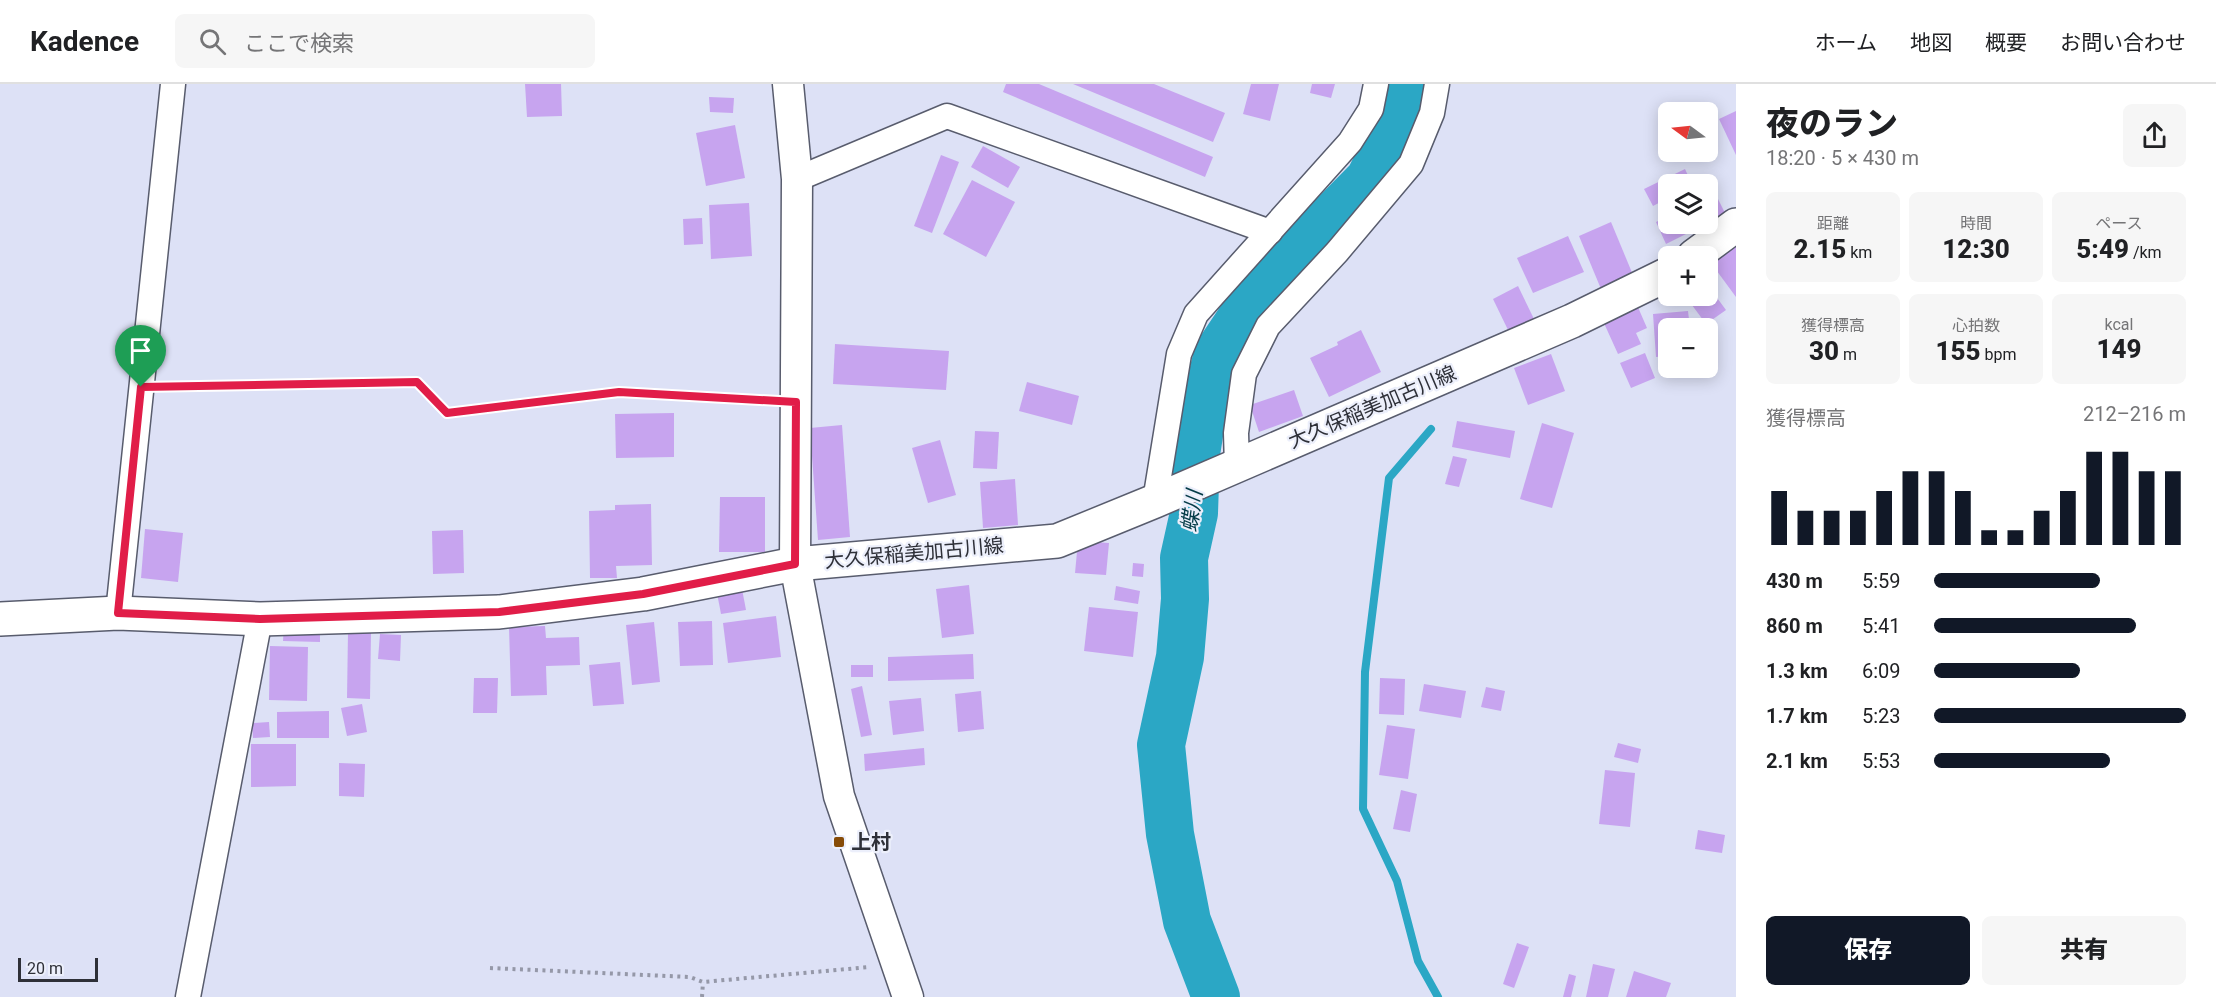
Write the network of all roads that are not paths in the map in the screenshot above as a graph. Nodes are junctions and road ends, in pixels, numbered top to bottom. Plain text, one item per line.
1 (173, 84) edge
2 (788, 84) edge
3 (1376, 84) edge
4 (1437, 84) edge
5 (797, 179) junction
6 (1736, 225) edge
7 (1270, 232) junction
8 (1708, 246) edge
9 (1658, 279) edge
10 (1230, 469) junction
11 (1163, 498) junction
12 (795, 564) junction
13 (118, 613) junction
14 (0, 619) edge
15 (260, 619) junction
16 (188, 997) edge
17 (908, 997) edge

1 - 13 street
2 - 5 street
3 - 7 street
4 - 10 street
5 - 7 street
5 - 12 street
6 - 8 main road
7 - 11 street
9 - 10 main road, 大久保稲美加古川線
10 - 11 main road, 大久保稲美加古川線
11 - 12 main road, 大久保稲美加古川線
12 - 15 main road, 大久保稲美加古川線
12 - 17 street
13 - 14 main road, 大久保稲美加古川線
13 - 15 main road, 大久保稲美加古川線
15 - 16 street

